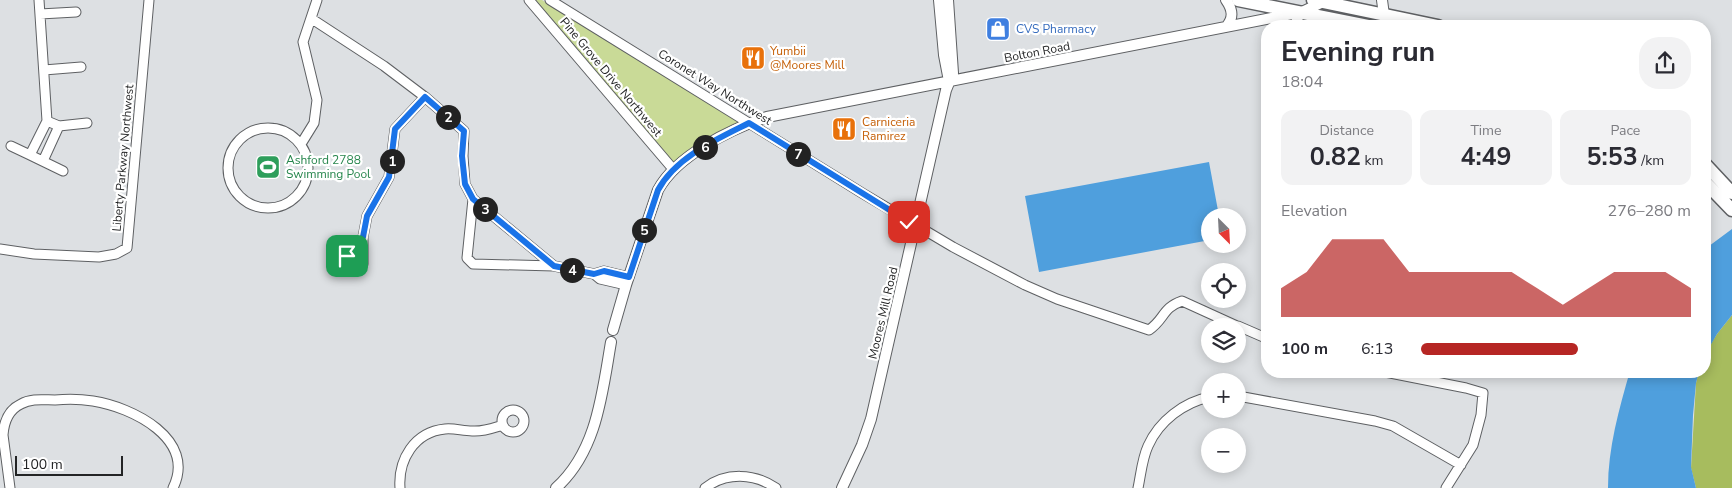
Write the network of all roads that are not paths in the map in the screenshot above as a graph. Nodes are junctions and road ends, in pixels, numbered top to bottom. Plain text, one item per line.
1 (39, 0) edge
2 (149, 0) edge
3 (317, 0) edge
4 (529, 0) edge
5 (550, 0) edge
6 (939, 0) edge
7 (948, 0) edge
8 (1226, 0) edge
9 (1238, 0) edge
10 (1382, 0) edge
11 (1321, 1) edge
12 (76, 12) dead end
13 (1302, 12) junction
14 (40, 14) junction
15 (1384, 15) junction
16 (312, 19) junction
17 (1261, 20) edge
18 (1261, 20) edge
19 (1297, 20) edge
20 (1340, 20) edge
21 (1409, 20) edge
22 (1226, 27) junction
23 (82, 67) dead end
24 (44, 70) junction
25 (949, 81) junction
26 (425, 97) junction
27 (47, 121) junction
28 (87, 123) dead end
29 (749, 123) junction
30 (59, 126) junction
31 (301, 144) junction
32 (11, 146) dead end
33 (30, 155) junction
34 (43, 160) junction
35 (673, 169) junction
36 (63, 171) dead end
37 (1711, 172) edge
38 (1711, 185) edge
39 (1726, 193) edge
40 (473, 199) junction
41 (1732, 210) edge
42 (916, 226) junction
43 (363, 237) dead end
44 (0, 249) edge
45 (554, 266) junction
46 (627, 281) junction
47 (1220, 318) edge
48 (613, 330) dead end
49 (1246, 330) edge
50 (1261, 336) edge
51 (611, 342) dead end
52 (1415, 378) edge
53 (1246, 397) edge
54 (1201, 400) edge
55 (503, 425) dead end
56 (1461, 465) junction
57 (10, 488) edge
58 (173, 488) edge
59 (400, 488) edge
60 (556, 488) edge
61 (704, 488) edge
62 (776, 488) edge
63 (842, 488) edge
64 (1138, 488) edge
65 (1446, 488) edge

1 - 14 street
2 - 44 street, Liberty Parkway Northwest
3 - 16 street
4 - 35 street, Pine Grove Drive Northwest
5 - 29 street, Coronet Way Northwest
6 - 25 street, Moores Mill Road
7 - 25 street, Moores Mill Road
8 - 22 street
9 - 13 main road
10 - 15 street
11 - 13 street, Bolton Road
11 - 15 main road
12 - 14 street
13 - 17 street, Bolton Road
13 - 19 street
13 - 20 main road
14 - 24 street
15 - 21 main road
16 - 26 street
16 - 31 street
18 - 22 street, Bolton Road
22 - 25 street, Bolton Road
23 - 24 street
24 - 27 street
25 - 29 street, Bolton Road
25 - 42 street, Moores Mill Road
26 - 40 street
26 - 43 street
27 - 30 street
27 - 33 street
28 - 30 street
29 - 35 street, Bolton Road
29 - 42 street, Coronet Way Northwest
30 - 34 street
31 - 31 street
32 - 33 street
33 - 34 street
34 - 36 street
35 - 46 street, Bolton Road
37 - 39 main road
38 - 39 main road
39 - 41 main road
40 - 45 street
40 - 45 street
42 - 47 street, Coronet Way Northwest
42 - 63 street, Moores Mill Road
45 - 46 street
46 - 48 street, Bolton Road
49 - 50 street, Coronet Way Northwest
51 - 60 street
52 - 56 street
53 - 56 street
54 - 64 street
55 - 59 street
56 - 65 street
57 - 58 street
61 - 62 street

